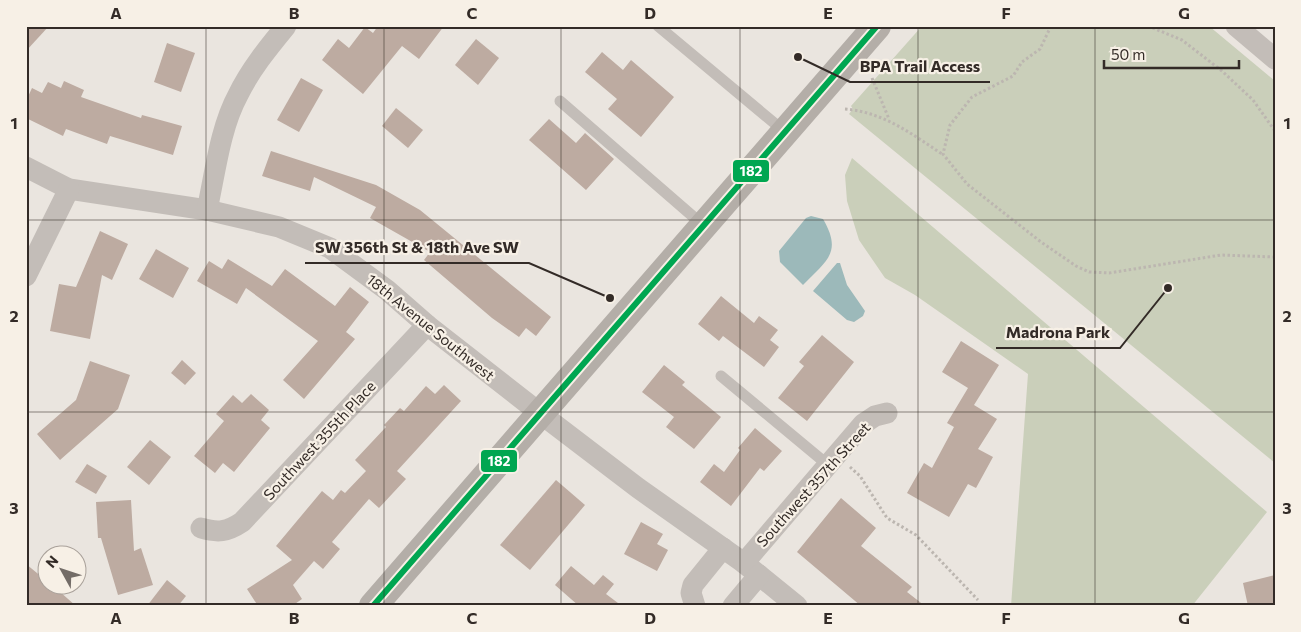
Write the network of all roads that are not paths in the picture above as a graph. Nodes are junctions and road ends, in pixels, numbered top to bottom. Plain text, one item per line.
1 (286, 26) edge
2 (658, 26) edge
3 (877, 26) edge
4 (1236, 26) edge
5 (1275, 59) edge
6 (560, 101) dead end
7 (785, 132) junction
8 (26, 167) edge
9 (70, 188) junction
10 (207, 210) junction
11 (705, 227) junction
12 (26, 276) edge
13 (427, 325) junction
14 (721, 376) dead end
15 (541, 414) junction
16 (887, 414) dead end
17 (833, 460) junction
18 (201, 528) dead end
19 (723, 548) junction
20 (752, 569) junction
21 (373, 606) edge
22 (695, 606) edge
23 (733, 606) edge
24 (797, 606) edge

1 - 10 street
2 - 7 lane
3 - 7 main road
4 - 5 street
6 - 11 lane
7 - 11 main road
8 - 9 street, 18th Avenue Southwest
9 - 10 street, 18th Avenue Southwest
9 - 12 street
10 - 13 street, 18th Avenue Southwest
11 - 15 main road
13 - 15 street, 18th Avenue Southwest
13 - 18 street, Southwest 355th Place
14 - 17 lane
15 - 19 street, 18th Avenue Southwest
15 - 21 main road
16 - 17 street, Southwest 357th Street
17 - 20 street, Southwest 357th Street
19 - 20 street, 18th Avenue Southwest
19 - 22 street
20 - 23 street
20 - 24 street, 18th Avenue Southwest

